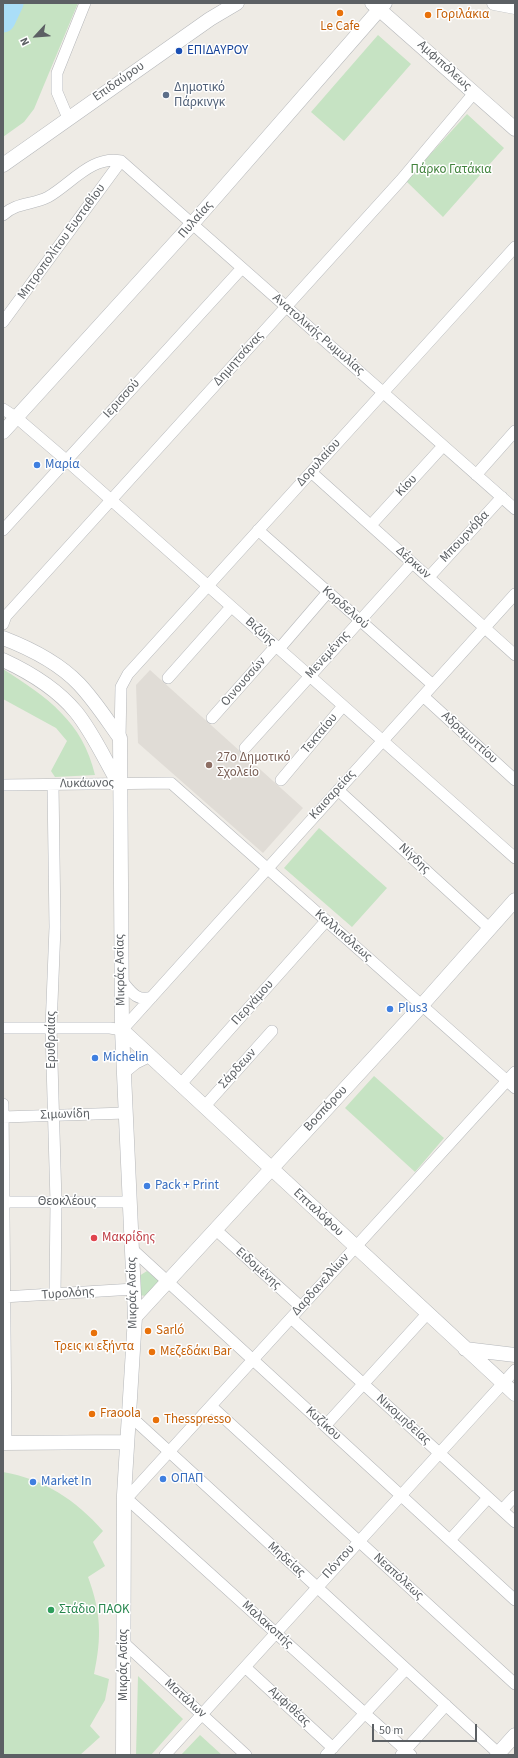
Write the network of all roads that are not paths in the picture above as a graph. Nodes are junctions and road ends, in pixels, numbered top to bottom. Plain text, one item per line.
1 (84, 3) edge
2 (237, 3) edge
3 (494, 3) edge
4 (379, 5) edge
5 (515, 7) edge
6 (474, 93) junction
7 (68, 118) junction
8 (515, 129) edge
9 (121, 161) junction
10 (3, 165) edge
11 (3, 215) edge
12 (192, 224) junction
13 (515, 247) edge
14 (242, 268) junction
15 (285, 306) junction
16 (3, 322) edge
17 (383, 393) junction
18 (3, 409) edge
19 (17, 418) junction
20 (515, 431) edge
21 (3, 432) edge
22 (444, 446) junction
23 (66, 460) junction
24 (311, 472) junction
25 (476, 475) junction
26 (502, 497) junction
27 (112, 500) junction
28 (515, 509) edge
29 (371, 525) junction
30 (3, 530) edge
31 (258, 530) junction
32 (412, 562) junction
33 (429, 577) junction
34 (208, 586) junction
35 (328, 592) junction
36 (515, 594) edge
37 (231, 607) junction
38 (360, 620) junction
39 (3, 624) edge
40 (485, 628) junction
41 (3, 638) edge
42 (277, 648) junction
43 (515, 654) edge
44 (3, 660) edge
45 (310, 676) junction
46 (168, 678) dead end
47 (124, 679) joint
48 (433, 685) junction
49 (423, 696) junction
50 (343, 706) junction
51 (212, 718) dead end
52 (120, 738) junction
53 (383, 741) junction
54 (245, 748) dead end
55 (281, 780) dead end
56 (515, 780) edge
57 (171, 783) joint
58 (119, 784) junction
59 (3, 785) edge
60 (53, 785) junction
61 (338, 790) junction
62 (515, 858) edge
63 (267, 869) junction
64 (515, 900) edge
65 (326, 921) junction
66 (489, 928) junction
67 (122, 981) junction
68 (152, 997) junction
69 (422, 1006) junction
70 (3, 1028) edge
71 (51, 1028) junction
72 (122, 1030) junction
73 (272, 1031) dead end
74 (149, 1055) junction
75 (124, 1071) junction
76 (515, 1072) edge
77 (511, 1084) edge
78 (180, 1085) junction
79 (3, 1104) edge
80 (204, 1107) junction
81 (126, 1113) junction
82 (3, 1116) edge
83 (53, 1116) junction
84 (3, 1165) edge
85 (271, 1169) junction
86 (4, 1202) edge
87 (56, 1202) junction
88 (130, 1202) junction
89 (216, 1230) junction
90 (355, 1247) junction
91 (132, 1249) junction
92 (168, 1282) junction
93 (134, 1289) junction
94 (55, 1295) junction
95 (4, 1297) edge
96 (301, 1307) junction
97 (427, 1314) junction
98 (135, 1317) junction
99 (291, 1318) junction
100 (465, 1349) junction
101 (515, 1355) edge
102 (253, 1360) junction
103 (515, 1370) edge
104 (503, 1383) junction
105 (364, 1384) junction
106 (515, 1394) edge
107 (211, 1406) junction
108 (128, 1414) junction
109 (325, 1426) junction
110 (126, 1442) junction
111 (4, 1443) edge
112 (169, 1452) junction
113 (439, 1453) junction
114 (401, 1495) junction
115 (515, 1496) edge
116 (125, 1497) junction
117 (488, 1498) junction
118 (502, 1510) junction
119 (515, 1522) edge
120 (450, 1540) junction
121 (358, 1541) junction
122 (317, 1587) junction
123 (515, 1600) edge
124 (276, 1633) junction
125 (124, 1643) junction
126 (245, 1667) junction
127 (406, 1669) junction
128 (515, 1684) edge
129 (446, 1705) junction
130 (202, 1714) junction
131 (365, 1714) junction
132 (515, 1735) edge
133 (330, 1751) edge
134 (405, 1753) edge
135 (498, 1754) edge
136 (123, 1755) edge
137 (165, 1755) edge
138 (246, 1755) edge

1 - 7 street
2 - 7 street, Επιδαύρου
3 - 5 street
4 - 6 street, Αμφιπόλεως
4 - 12 street, Πυλαίας
6 - 8 street, Αμφιπόλεως
6 - 15 street, Δημητσάνας
7 - 10 street, Επιδαύρου
9 - 11 street
9 - 12 street, Ανατολικής Ρωμυλίας
9 - 16 street, Μητροπολίτου Ευσταθίου
12 - 14 street, Ανατολικής Ρωμυλίας
12 - 19 street, Πυλαίας
13 - 17 street, Δορυλαίου
14 - 15 street, Ανατολικής Ρωμυλίας
14 - 23 street, Ιερισσού
15 - 17 street, Ανατολικής Ρωμυλίας
15 - 27 street, Δημητσάνας
17 - 22 street, Ανατολικής Ρωμυλίας
17 - 24 street, Δορυλαίου
18 - 19 street, Βιζύης
19 - 21 street, Πυλαίας
19 - 23 street, Βιζύης
20 - 25 street
22 - 25 street, Ανατολικής Ρωμυλίας
22 - 29 street, Κίου
23 - 27 street, Βιζύης
23 - 30 street, Ιερισσού
24 - 29 street, Δέρκων
24 - 31 street, Δορυλαίου
25 - 26 street, Ανατολικής Ρωμυλίας
26 - 28 street, Ανατολικής Ρωμυλίας
26 - 33 street, Μπουρνόβα
27 - 34 street, Βιζύης
27 - 39 street, Δημητσάνας
29 - 32 street, Δέρκων
31 - 34 street, Δορυλαίου
31 - 35 street, Κορδελιού
32 - 33 street, Δέρκων
32 - 38 street, Μενεμένης
33 - 40 street, Δέρκων
34 - 37 street, Βιζύης
34 - 47 street, Δορυλαίου
35 - 38 street, Κορδελιού
35 - 42 street, Οινουσσών
36 - 40 street, Καισαρείας
37 - 42 street, Βιζύης
37 - 46 street
38 - 45 street, Μενεμένης
38 - 48 street, Κορδελιού
40 - 43 street, Δέρκων
40 - 48 street, Καισαρείας
41 - 52 street
42 - 45 street, Βιζύης
42 - 51 street, Οινουσσών
44 - 58 street, Μικράς Ασίας
45 - 50 street, Βιζύης
45 - 54 street, Μενεμένης
47 - 52 street, Μικράς Ασίας
48 - 49 street, Καισαρείας
49 - 53 street, Καισαρείας
49 - 56 street, Αδραμυττίου
50 - 53 street, Βιζύης
50 - 55 street, Τεκταίου
52 - 58 street, Μικράς Ασίας
53 - 61 street, Καισαρείας
53 - 62 street, Βιζύης
57 - 58 street, Λυκάωνος
57 - 63 street, Καλλιπόλεως
58 - 60 street, Λυκάωνος
58 - 67 street, Μικράς Ασίας
59 - 60 street, Λυκάωνος
60 - 71 street, Ερυθραίας
61 - 63 street, Καισαρείας
61 - 66 street, Νίγδης
63 - 65 street, Καλλιπόλεως
63 - 68 street, Καισαρείας
64 - 66 street, Βοσπόρου
65 - 69 street, Καλλιπόλεως
65 - 78 street, Περγάμου
66 - 69 street, Βοσπόρου
67 - 68 street
67 - 72 street, Μικράς Ασίας
68 - 72 street, Καισαρείας
69 - 77 street, Καλλιπόλεως
69 - 85 street, Βοσπόρου
70 - 71 street
71 - 72 street
71 - 83 street, Ερυθραίας
72 - 74 street, Επταλόφου
72 - 75 street, Μικράς Ασίας
73 - 80 street, Σάρδεων
74 - 75 street
74 - 78 street, Επταλόφου
75 - 81 street, Μικράς Ασίας
76 - 77 street, Δαρδανελλίων
77 - 90 street, Δαρδανελλίων
78 - 80 street, Επταλόφου
79 - 82 street
80 - 85 street, Επταλόφου
81 - 83 street, Σιμωνίδη
81 - 88 street, Μικράς Ασίας
82 - 83 street, Σιμωνίδη
82 - 84 street
83 - 87 street, Ερυθραίας
84 - 86 street
85 - 89 street, Βοσπόρου
85 - 90 street, Επταλόφου
86 - 87 street, Θεοκλέους
86 - 95 street
87 - 88 street, Θεοκλέους
87 - 94 street, Ερυθραίας
88 - 91 street, Μικράς Ασίας
89 - 92 street, Βοσπόρου
89 - 96 street, Ειδομένης
90 - 96 street, Δαρδανελλίων
90 - 97 street, Επταλόφου
91 - 92 street, Κυζίκου
91 - 93 street, Μικράς Ασίας
92 - 98 street, Βοσπόρου
92 - 102 street, Κυζίκου
93 - 94 street, Τυρολόης
93 - 98 street, Μικράς Ασίας
94 - 95 street, Τυρολόης
95 - 111 street
96 - 99 street, Δαρδανελλίων
97 - 100 street, Επταλόφου
97 - 105 street
98 - 108 street, Μικράς Ασίας
99 - 102 street, Δαρδανελλίων
99 - 105 street, Νικομηδείας
100 - 101 street
100 - 104 street, Επταλόφου
102 - 107 street, Δαρδανελλίων
102 - 109 street, Κυζίκου
103 - 104 street, Πόντου
104 - 106 street, Επταλόφου
104 - 113 street, Πόντου
105 - 109 street
105 - 113 street, Νικομηδείας
107 - 112 street, Δαρδανελλίων
107 - 121 street, Νεαπόλεως
108 - 110 street, Μικράς Ασίας
108 - 112 street, Μηδείας
109 - 114 street, Κυζίκου
110 - 111 street
110 - 116 street, Μικράς Ασίας
112 - 116 street, Δαρδανελλίων
112 - 122 street, Μηδείας
113 - 114 street, Πόντου
113 - 117 street, Νικομηδείας
114 - 120 street, Κυζίκου
114 - 121 street, Πόντου
115 - 118 street
116 - 124 street, Μαλακοπής
116 - 125 street, Μικράς Ασίας
117 - 118 street, Νικομηδείας
117 - 120 street
118 - 119 street, Νικομηδείας
120 - 123 street, Κυζίκου
121 - 122 street, Πόντου
121 - 128 street, Νεαπόλεως
122 - 124 street, Πόντου
122 - 127 street, Μηδείας
124 - 126 street, Πόντου
124 - 131 street, Μαλακοπής
125 - 130 street, Ματάλων
125 - 136 street, Μικράς Ασίας
126 - 130 street, Πόντου
126 - 133 street, Αμφιθέας
127 - 129 street, Μηδείας
127 - 131 street
129 - 134 street
129 - 135 street, Μηδείας
130 - 137 street, Πόντου
130 - 138 street, Ματάλων
131 - 133 street
131 - 134 street, Μαλακοπής
132 - 135 street

